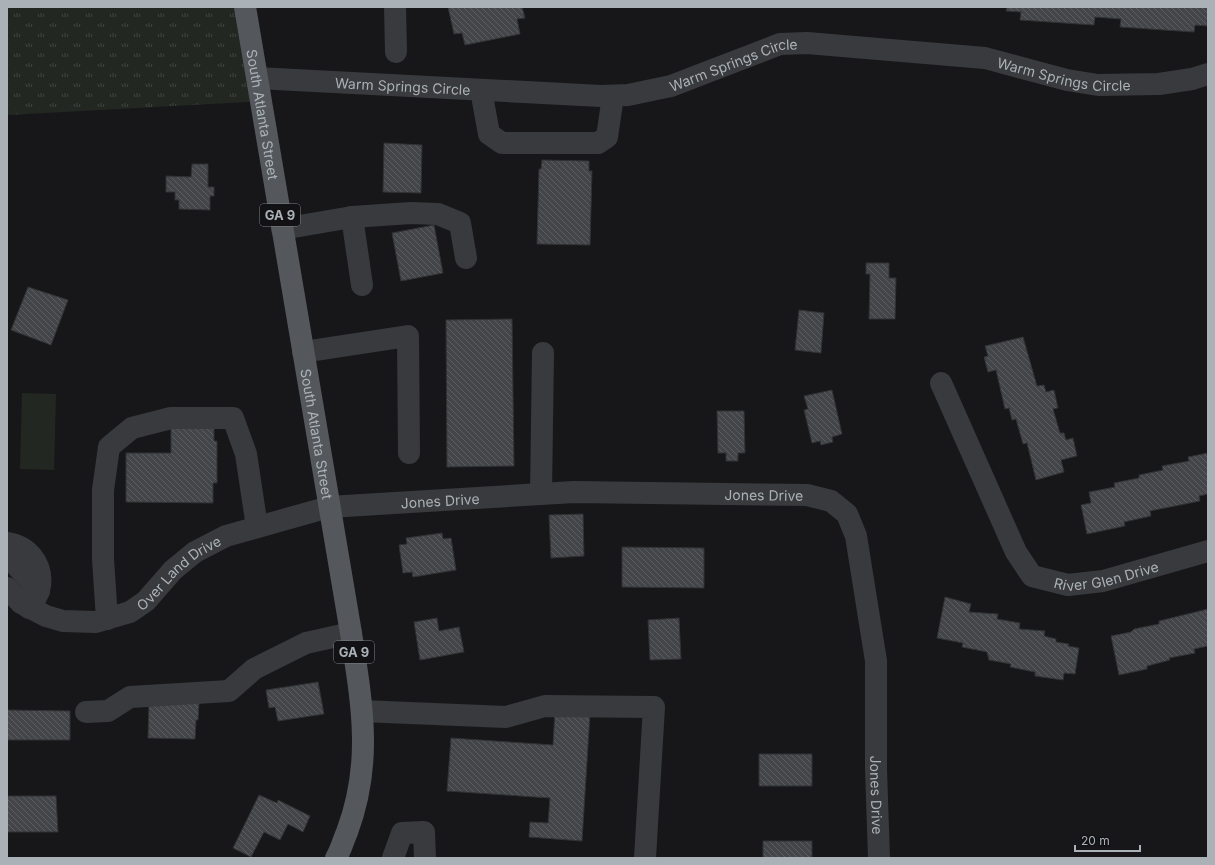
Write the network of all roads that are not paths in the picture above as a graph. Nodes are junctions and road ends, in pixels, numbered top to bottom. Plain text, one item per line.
1 (245, 7) edge
2 (395, 7) edge
3 (396, 52) dead end
4 (1208, 74) edge
5 (257, 78) junction
6 (481, 90) junction
7 (613, 96) junction
8 (352, 217) junction
9 (282, 228) junction
10 (466, 258) dead end
11 (362, 285) dead end
12 (303, 352) junction
13 (543, 353) dead end
14 (941, 383) dead end
15 (409, 453) dead end
16 (541, 494) junction
17 (330, 507) junction
18 (257, 526) junction
19 (7, 543) edge
20 (1208, 552) edge
21 (7, 555) edge
22 (7, 588) edge
23 (34, 600) junction
24 (107, 619) junction
25 (351, 633) junction
26 (362, 711) junction
27 (86, 712) dead end
28 (336, 858) edge
29 (393, 858) edge
30 (425, 858) edge
31 (645, 858) edge
32 (879, 858) edge

1 - 5 main road, South Atlanta Street / GA 9
2 - 3 street
4 - 7 street, Warm Springs Circle
5 - 6 street, Warm Springs Circle
5 - 9 main road, South Atlanta Street / GA 9
6 - 7 street, Warm Springs Circle
6 - 7 street
8 - 9 street
8 - 10 street
8 - 11 street
9 - 12 main road, South Atlanta Street / GA 9
12 - 15 street
12 - 17 main road, South Atlanta Street / GA 9
13 - 16 street
14 - 20 street, River Glen Drive
16 - 17 street, Jones Drive
16 - 32 street, Jones Drive
17 - 18 street, Over Land Drive
17 - 25 main road, South Atlanta Street / GA 9
18 - 24 street, Over Land Drive
18 - 24 street
19 - 23 street
21 - 23 street, Over Land Drive
22 - 23 street, Over Land Drive
23 - 24 street, Over Land Drive
25 - 26 main road, South Atlanta Street / GA 9
25 - 27 street
26 - 28 main road, South Atlanta Street / GA 9
26 - 31 street
29 - 30 street

